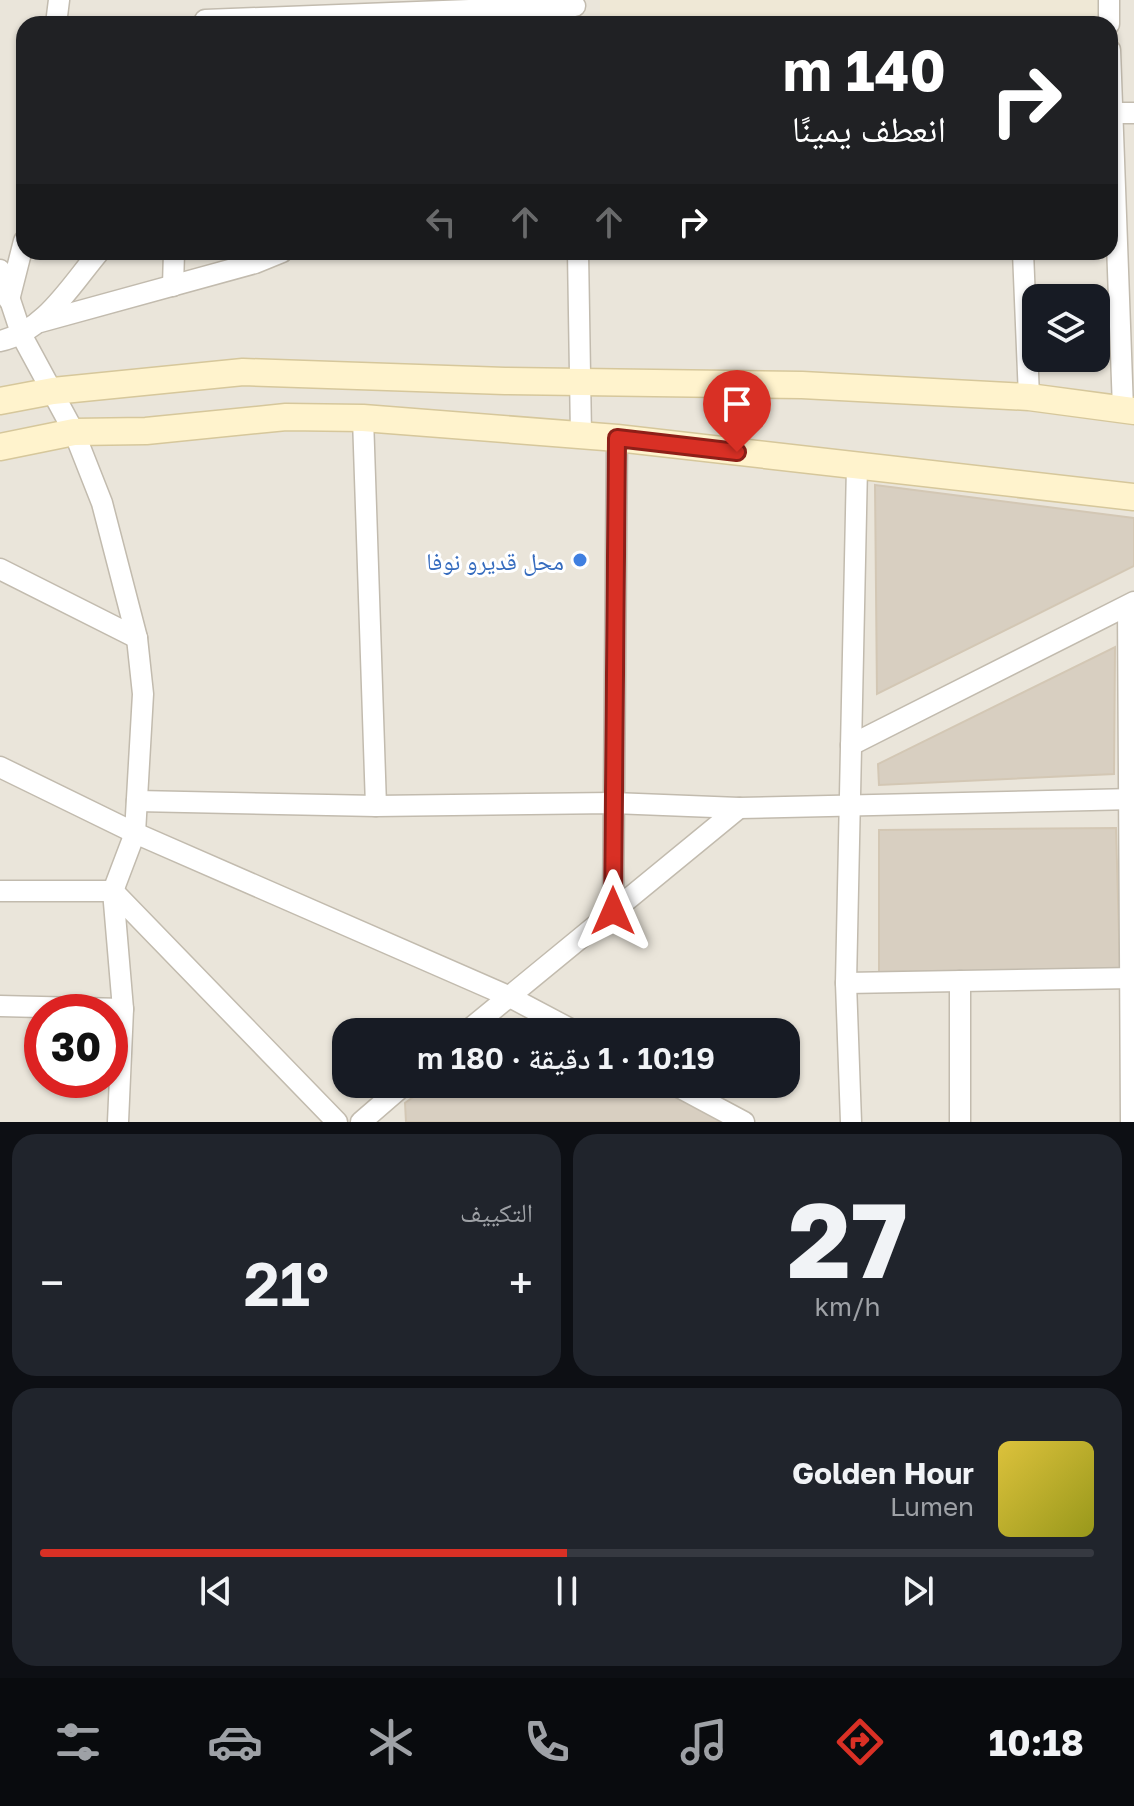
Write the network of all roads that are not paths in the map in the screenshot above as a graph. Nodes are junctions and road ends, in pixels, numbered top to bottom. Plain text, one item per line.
1 (574, 10) edge
2 (206, 15) edge
3 (1118, 235) edge
4 (19, 260) edge
5 (92, 260) edge
6 (174, 260) edge
7 (262, 260) edge
8 (578, 260) edge
9 (1023, 260) edge
10 (0, 270) edge
11 (173, 286) junction
12 (9, 300) junction
13 (40, 322) junction
14 (22, 336) junction
15 (0, 341) edge
16 (581, 383) junction
17 (53, 391) junction
18 (1029, 397) junction
19 (0, 401) edge
20 (1128, 410) edge
21 (363, 418) junction
22 (74, 432) junction
23 (581, 435) junction
24 (617, 438) junction
25 (0, 447) edge
26 (857, 466) junction
27 (1134, 497) edge
28 (0, 569) edge
29 (1131, 604) edge
30 (137, 638) junction
31 (851, 745) junction
32 (0, 767) edge
33 (1131, 800) edge
34 (137, 801) junction
35 (613, 803) junction
36 (376, 806) junction
37 (850, 807) junction
38 (739, 808) junction
39 (135, 833) junction
40 (0, 891) edge
41 (113, 891) junction
42 (613, 911) junction
43 (1133, 978) edge
44 (960, 981) junction
45 (846, 983) junction
46 (122, 994) edge
47 (508, 996) junction
48 (0, 1006) edge
49 (24, 1007) edge
50 (482, 1018) edge
51 (550, 1018) edge
52 (119, 1098) edge
53 (389, 1098) edge
54 (699, 1098) edge
55 (118, 1122) edge
56 (337, 1122) edge
57 (361, 1122) edge
58 (744, 1122) edge
59 (851, 1122) edge
60 (960, 1122) edge
61 (1131, 1122) edge

1 - 2 street
3 - 20 street
4 - 12 street
5 - 13 street
6 - 11 street
7 - 11 street
8 - 16 street
9 - 18 street
10 - 12 street
11 - 13 street
12 - 14 street
13 - 14 street
14 - 15 street
14 - 17 street
16 - 17 main road
16 - 18 main road
16 - 23 street
17 - 19 main road
17 - 22 street
18 - 20 main road
21 - 22 main road
21 - 23 main road
21 - 36 street
22 - 25 main road
22 - 30 street
23 - 24 main road
24 - 26 main road
24 - 35 street
26 - 27 main road
26 - 31 street
28 - 30 street
29 - 31 street
29 - 33 street
30 - 34 street
31 - 37 street
32 - 39 street
33 - 37 street
33 - 43 street
34 - 36 street
34 - 39 street
35 - 36 street
35 - 38 street
35 - 42 street
37 - 38 street
37 - 45 street
38 - 42 street
39 - 41 street
39 - 47 street
40 - 41 street
41 - 46 street
41 - 56 street
42 - 47 street
43 - 44 street
43 - 61 street
44 - 45 street
44 - 60 street
45 - 59 street
47 - 50 street
47 - 51 street
48 - 49 street
52 - 55 street
53 - 57 street
54 - 58 street

